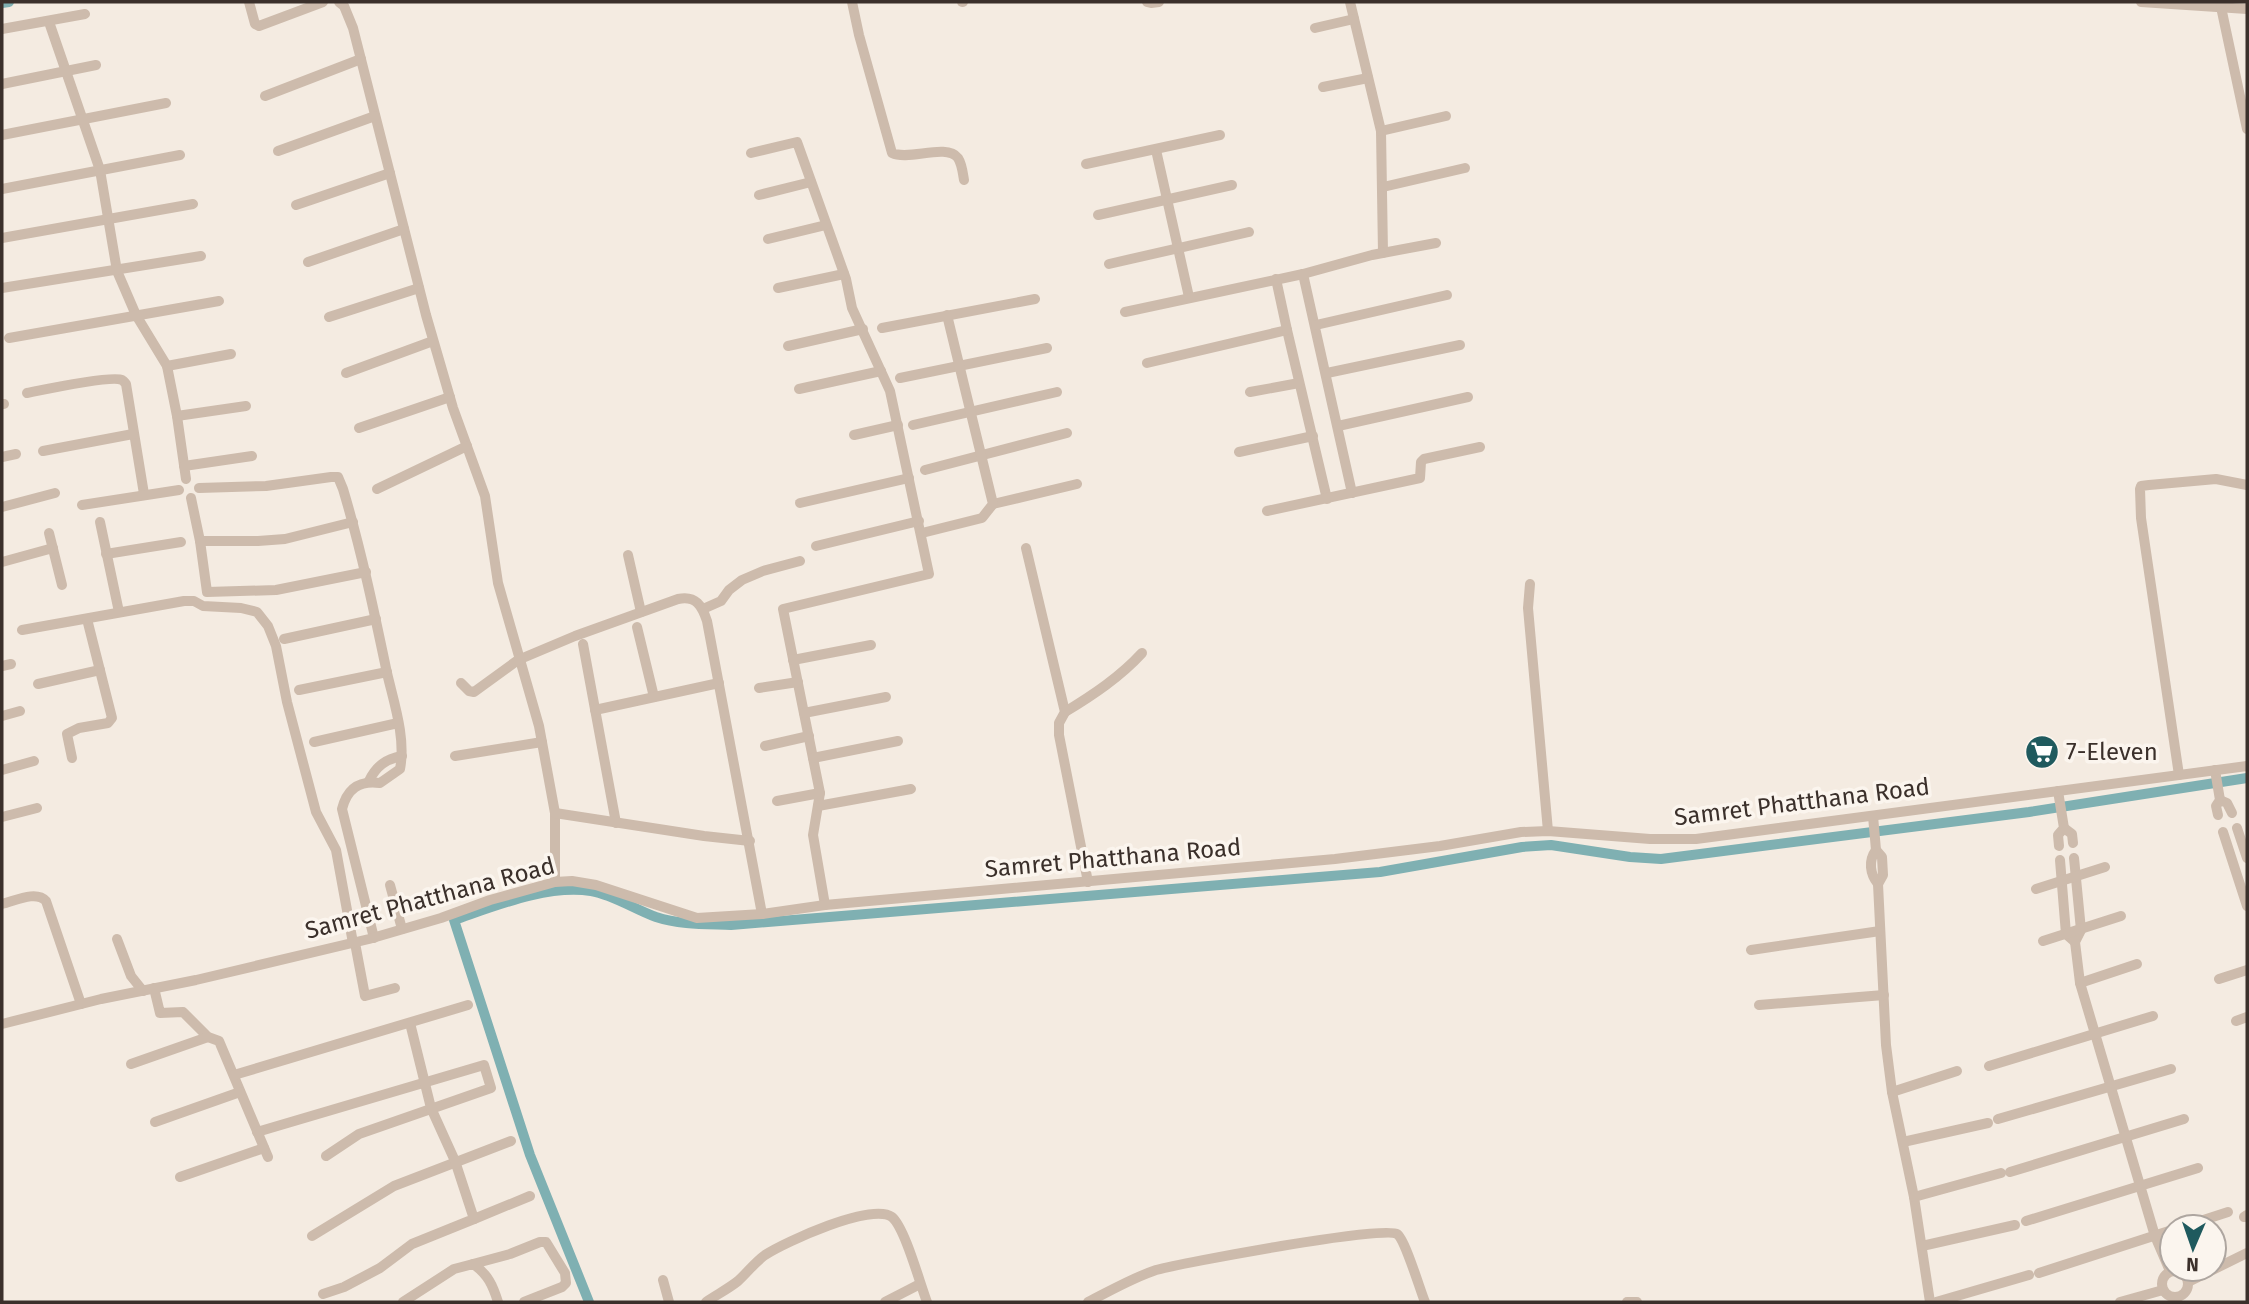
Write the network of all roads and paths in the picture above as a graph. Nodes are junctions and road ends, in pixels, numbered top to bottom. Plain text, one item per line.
1 (248, 2) edge
2 (323, 2) edge
3 (339, 2) edge
4 (852, 2) edge
5 (1147, 2) edge
6 (1159, 2) edge
7 (1350, 2) edge
8 (2141, 2) edge
9 (295, 7) edge
10 (2221, 7) junction
11 (2247, 9) edge
12 (85, 14) dead end
13 (1354, 19) junction
14 (49, 22) junction
15 (1315, 28) dead end
16 (2, 29) edge
17 (361, 59) junction
18 (96, 65) dead end
19 (66, 71) junction
20 (1368, 78) junction
21 (2, 84) edge
22 (1323, 87) dead end
23 (265, 96) dead end
24 (166, 103) dead end
25 (376, 116) junction
26 (1446, 116) dead end
27 (83, 120) junction
28 (2247, 129) edge
29 (1381, 131) junction
30 (2, 135) edge
31 (1220, 135) dead end
32 (1156, 150) junction
33 (278, 151) dead end
34 (751, 153) dead end
35 (180, 155) dead end
36 (1086, 164) dead end
37 (1465, 168) dead end
38 (100, 170) junction
39 (390, 173) junction
40 (964, 180) dead end
41 (811, 182) junction
42 (1232, 185) dead end
43 (1383, 187) junction
44 (2, 189) edge
45 (759, 195) dead end
46 (1167, 199) junction
47 (193, 204) dead end
48 (296, 205) dead end
49 (1098, 215) dead end
50 (107, 218) junction
51 (826, 225) junction
52 (404, 229) junction
53 (1249, 232) dead end
54 (2, 238) edge
55 (768, 239) dead end
56 (1436, 243) dead end
57 (1178, 249) junction
58 (1383, 253) junction
59 (201, 256) dead end
60 (308, 262) dead end
61 (1109, 264) dead end
62 (117, 271) junction
63 (844, 274) junction
64 (1303, 274) junction
65 (1276, 279) junction
66 (2, 288) edge
67 (419, 288) junction
68 (778, 288) dead end
69 (1447, 295) dead end
70 (1189, 297) junction
71 (1035, 299) dead end
72 (219, 301) dead end
73 (1125, 312) dead end
74 (136, 315) junction
75 (947, 315) junction
76 (329, 317) dead end
77 (1316, 325) junction
78 (863, 328) junction
79 (882, 328) dead end
80 (1287, 330) junction
81 (9, 338) dead end
82 (433, 341) junction
83 (1460, 345) dead end
84 (788, 346) dead end
85 (1047, 348) dead end
86 (231, 354) dead end
87 (1147, 363) dead end
88 (167, 366) junction
89 (960, 367) junction
90 (881, 371) junction
91 (346, 373) dead end
92 (1327, 373) junction
93 (901, 378) dead end
94 (1299, 383) junction
95 (799, 390) dead end
96 (1057, 392) dead end
97 (1250, 392) dead end
98 (27, 393) dead end
99 (450, 397) junction
100 (1468, 397) dead end
101 (246, 406) dead end
102 (971, 413) junction
103 (177, 416) junction
104 (898, 425) junction
105 (914, 425) dead end
106 (1338, 426) junction
107 (359, 428) dead end
108 (133, 433) junction
109 (1066, 433) dead end
110 (854, 435) dead end
111 (1313, 436) junction
112 (467, 446) junction
113 (1480, 447) dead end
114 (43, 451) dead end
115 (1239, 452) dead end
116 (16, 453) dead end
117 (252, 456) dead end
118 (981, 456) junction
119 (2, 457) edge
120 (184, 466) junction
121 (925, 470) dead end
122 (909, 478) junction
123 (186, 479) junction
124 (1077, 484) dead end
125 (2247, 485) edge
126 (199, 488) junction
127 (179, 489) junction
128 (377, 489) dead end
129 (55, 493) dead end
130 (1352, 493) junction
131 (144, 494) junction
132 (191, 498) junction
133 (1328, 499) junction
134 (800, 503) dead end
135 (993, 504) junction
136 (82, 505) dead end
137 (2, 507) edge
138 (1267, 511) dead end
139 (919, 521) junction
140 (100, 522) dead end
141 (353, 522) junction
142 (49, 533) dead end
143 (922, 533) junction
144 (181, 541) dead end
145 (200, 541) junction
146 (816, 546) dead end
147 (53, 548) junction
148 (1026, 548) dead end
149 (106, 554) junction
150 (628, 555) dead end
151 (800, 561) dead end
152 (2, 562) edge
153 (366, 572) junction
154 (1530, 584) dead end
155 (62, 585) dead end
156 (703, 609) junction
157 (119, 612) junction
158 (641, 612) junction
159 (87, 619) junction
160 (376, 619) junction
161 (637, 627) dead end
162 (22, 630) dead end
163 (284, 639) dead end
164 (583, 644) dead end
165 (871, 645) dead end
166 (1142, 653) dead end
167 (518, 660) junction
168 (793, 660) junction
169 (100, 670) junction
170 (387, 672) junction
171 (798, 682) junction
172 (461, 683) dead end
173 (719, 683) junction
174 (38, 684) dead end
175 (759, 688) dead end
176 (299, 690) dead end
177 (886, 696) dead end
178 (654, 697) junction
179 (595, 710) junction
180 (20, 711) dead end
181 (1065, 712) junction
182 (804, 713) junction
183 (2, 716) edge
184 (398, 723) junction
185 (809, 736) junction
186 (898, 741) dead end
187 (314, 742) dead end
188 (542, 742) junction
189 (765, 746) dead end
190 (456, 757) dead end
191 (72, 758) dead end
192 (813, 758) junction
193 (34, 761) dead end
194 (2247, 766) edge
195 (2, 770) edge
196 (2179, 775) junction
197 (2215, 775) junction
198 (911, 789) dead end
199 (2058, 791) junction
200 (820, 793) junction
201 (2219, 798) junction
202 (777, 801) dead end
203 (818, 806) junction
204 (37, 808) dead end
205 (555, 813) junction
206 (2232, 813) dead end
207 (2218, 815) dead end
208 (1873, 816) junction
209 (2, 817) edge
210 (616, 822) junction
211 (2064, 826) junction
212 (2237, 828) dead end
213 (1548, 831) junction
214 (2223, 832) dead end
215 (750, 841) junction
216 (2073, 844) dead end
217 (2059, 846) dead end
218 (2074, 858) dead end
219 (2247, 858) edge
220 (2060, 860) dead end
221 (2105, 867) dead end
222 (2076, 877) junction
223 (2062, 881) junction
224 (555, 882) junction
225 (1088, 882) junction
226 (390, 885) dead end
227 (2036, 889) dead end
228 (2, 904) edge
229 (825, 905) junction
230 (2247, 906) edge
231 (762, 914) junction
232 (2121, 916) dead end
233 (402, 929) junction
234 (2081, 930) junction
235 (1880, 931) junction
236 (374, 938) junction
237 (2070, 938) junction
238 (117, 939) dead end
239 (2043, 941) dead end
240 (354, 943) junction
241 (1751, 950) dead end
242 (2137, 964) dead end
243 (2247, 970) edge
244 (2219, 979) dead end
245 (2080, 983) junction
246 (154, 988) junction
247 (395, 988) dead end
248 (142, 990) junction
249 (1884, 995) junction
250 (81, 1004) junction
251 (468, 1005) dead end
252 (1759, 1005) dead end
253 (2153, 1016) dead end
254 (410, 1023) junction
255 (2, 1024) edge
256 (2094, 1034) junction
257 (208, 1037) junction
258 (131, 1064) dead end
259 (1989, 1066) dead end
260 (2171, 1069) dead end
261 (1957, 1071) dead end
262 (234, 1076) junction
263 (424, 1082) junction
264 (2110, 1087) junction
265 (240, 1092) junction
266 (1892, 1092) junction
267 (431, 1108) junction
268 (2184, 1119) dead end
269 (155, 1122) dead end
270 (257, 1132) junction
271 (2126, 1136) junction
272 (511, 1141) dead end
273 (1903, 1142) junction
274 (326, 1156) dead end
275 (455, 1161) junction
276 (2198, 1168) dead end
277 (180, 1177) dead end
278 (2140, 1185) junction
279 (530, 1196) dead end
280 (1914, 1197) junction
281 (2228, 1212) dead end
282 (2225, 1213) edge
283 (474, 1219) junction
284 (2158, 1235) edge
285 (312, 1236) dead end
286 (2155, 1236) junction
287 (2158, 1243) edge
288 (1922, 1246) junction
289 (2247, 1253) edge
290 (2228, 1262) edge
291 (473, 1264) junction
292 (663, 1280) dead end
293 (920, 1283) junction
294 (2162, 1283) edge
295 (2163, 1290) junction
296 (323, 1294) dead end
297 (2182, 1299) edge
298 (403, 1302) edge
299 (499, 1302) edge
300 (524, 1302) edge
301 (669, 1302) edge
302 (706, 1302) edge
303 (885, 1302) edge
304 (927, 1302) edge
305 (1088, 1302) edge
306 (1425, 1302) edge
307 (1627, 1302) edge
308 (1637, 1302) edge
309 (1930, 1302) edge
310 (1936, 1302) edge
311 (2120, 1302) edge

1 - 9 street
2 - 9 street
3 - 17 street
4 - 40 street
5 - 6 street
7 - 13 street
8 - 10 street
10 - 11 street
10 - 28 street
12 - 14 street
13 - 15 street
13 - 20 street
14 - 16 street
14 - 19 street
17 - 23 street
17 - 25 street
18 - 19 street
19 - 21 street
19 - 27 street
20 - 22 street
20 - 29 street
24 - 27 street
25 - 33 street
25 - 39 street
26 - 29 street
27 - 30 street
27 - 38 street
29 - 43 street
31 - 32 street
32 - 36 street
32 - 46 street
34 - 41 street
35 - 38 street
37 - 43 street
38 - 44 street
38 - 50 street
39 - 48 street
39 - 52 street
41 - 45 street
41 - 51 street
42 - 46 street
43 - 58 street
46 - 49 street
46 - 57 street
47 - 50 street
50 - 54 street
50 - 62 street
51 - 55 street
51 - 63 street
52 - 60 street
52 - 67 street
53 - 57 street
56 - 58 street
57 - 61 street
57 - 70 street
58 - 64 street
59 - 62 street
62 - 66 street
62 - 74 street
63 - 68 street
63 - 78 street
64 - 65 street
64 - 77 street
65 - 70 street
65 - 80 street
67 - 76 street
67 - 82 street
69 - 77 street
70 - 73 street
71 - 75 street
72 - 74 street
74 - 81 street
74 - 88 street
75 - 79 street
75 - 89 street
77 - 92 street
78 - 84 street
78 - 90 street
80 - 87 street
80 - 94 street
82 - 91 street
82 - 99 street
83 - 92 street
85 - 89 street
86 - 88 street
88 - 103 street
89 - 93 street
89 - 102 street
90 - 95 street
90 - 104 street
92 - 106 street
94 - 97 street
94 - 111 street
96 - 102 street
98 - 108 street
99 - 107 street
99 - 112 street
100 - 106 street
101 - 103 street
102 - 105 street
102 - 118 street
103 - 120 street
104 - 110 street
104 - 122 street
106 - 130 street
108 - 114 street
108 - 131 street
109 - 118 street
111 - 115 street
111 - 133 street
112 - 128 street
112 - 167 street
113 - 130 street
116 - 119 street
117 - 120 street
118 - 121 street
118 - 135 street
120 - 123 street
122 - 134 street
122 - 139 street
123 - 126 street
123 - 127 street
124 - 135 street
125 - 196 street
126 - 132 street
126 - 141 street
127 - 131 street
127 - 132 street
129 - 137 street
130 - 133 street
131 - 136 street
132 - 145 street
133 - 138 street
135 - 143 street
139 - 143 street
139 - 146 street
140 - 149 street
141 - 145 street
141 - 153 street
142 - 147 street
143 - 168 street
144 - 149 street
145 - 153 street
147 - 152 street
147 - 155 street
148 - 181 street
149 - 157 street
150 - 158 street
151 - 156 street
153 - 160 street
154 - 213 street
156 - 158 street
156 - 173 street
157 - 159 street
157 - 240 street
158 - 167 street
159 - 162 street
159 - 169 street
160 - 163 street
160 - 170 street
161 - 178 street
164 - 179 street
165 - 168 street
166 - 181 street
167 - 172 street
167 - 188 street
168 - 171 street
169 - 174 street
169 - 191 street
170 - 176 street
170 - 184 street
171 - 175 street
171 - 182 street
173 - 178 street
173 - 215 street
177 - 182 street
178 - 179 street
179 - 210 street
180 - 183 street
181 - 225 street
182 - 185 street
184 - 187 street
184 - 236 street
185 - 189 street
185 - 192 street
186 - 192 street
188 - 190 street
188 - 205 street
192 - 200 street
193 - 195 street
194 - 197 street, Samret Phatthana Road
196 - 197 street, Samret Phatthana Road
196 - 199 street, Samret Phatthana Road
197 - 201 street
198 - 203 street
199 - 208 street, Samret Phatthana Road
199 - 211 street
200 - 202 street
200 - 203 street
201 - 206 street
201 - 207 street
203 - 229 street
204 - 209 street
205 - 210 street
205 - 224 street
208 - 213 street, Samret Phatthana Road
208 - 235 street
210 - 215 street
211 - 216 street
211 - 217 street
212 - 219 street
213 - 225 street, Samret Phatthana Road
214 - 230 street
215 - 231 street
218 - 222 street
220 - 223 street
221 - 222 street
222 - 223 street
222 - 234 street
223 - 227 street
223 - 237 street
224 - 231 street, Samret Phatthana Road
224 - 233 street, Samret Phatthana Road
225 - 229 street, Samret Phatthana Road
226 - 233 street
228 - 250 street
229 - 231 street, Samret Phatthana Road
232 - 234 street
233 - 236 street, Samret Phatthana Road
234 - 237 street
235 - 241 street
235 - 249 street
236 - 240 street, Samret Phatthana Road
237 - 239 street
237 - 245 street
238 - 248 street
240 - 246 street, Samret Phatthana Road
240 - 247 street
242 - 245 street
243 - 244 street
245 - 256 street
246 - 248 street, Samret Phatthana Road
246 - 257 street
248 - 250 street, Samret Phatthana Road
249 - 252 street
249 - 266 street
250 - 255 street, Samret Phatthana Road
251 - 254 street
253 - 256 street
254 - 262 street
254 - 263 street
256 - 259 street
256 - 264 street
257 - 258 street
257 - 262 street
260 - 264 street
261 - 266 street
262 - 265 street
263 - 267 street
263 - 267 street
263 - 270 street
264 - 271 street
264 - 273 street
265 - 269 street
265 - 270 street
266 - 273 street
267 - 274 street
267 - 275 street
268 - 271 street
270 - 277 street
271 - 278 street
271 - 280 street
272 - 275 street
273 - 280 street
275 - 283 street
275 - 285 street
276 - 278 street
278 - 286 street
278 - 288 street
279 - 283 street
280 - 288 street
281 - 282 street
283 - 296 street
284 - 286 street
286 - 287 street
286 - 310 street
288 - 309 street
289 - 290 street
291 - 298 street
291 - 299 street
291 - 300 street
292 - 301 street
293 - 302 street
293 - 303 street
293 - 304 street
294 - 295 street
295 - 297 street
295 - 311 street
305 - 306 street
307 - 308 street

